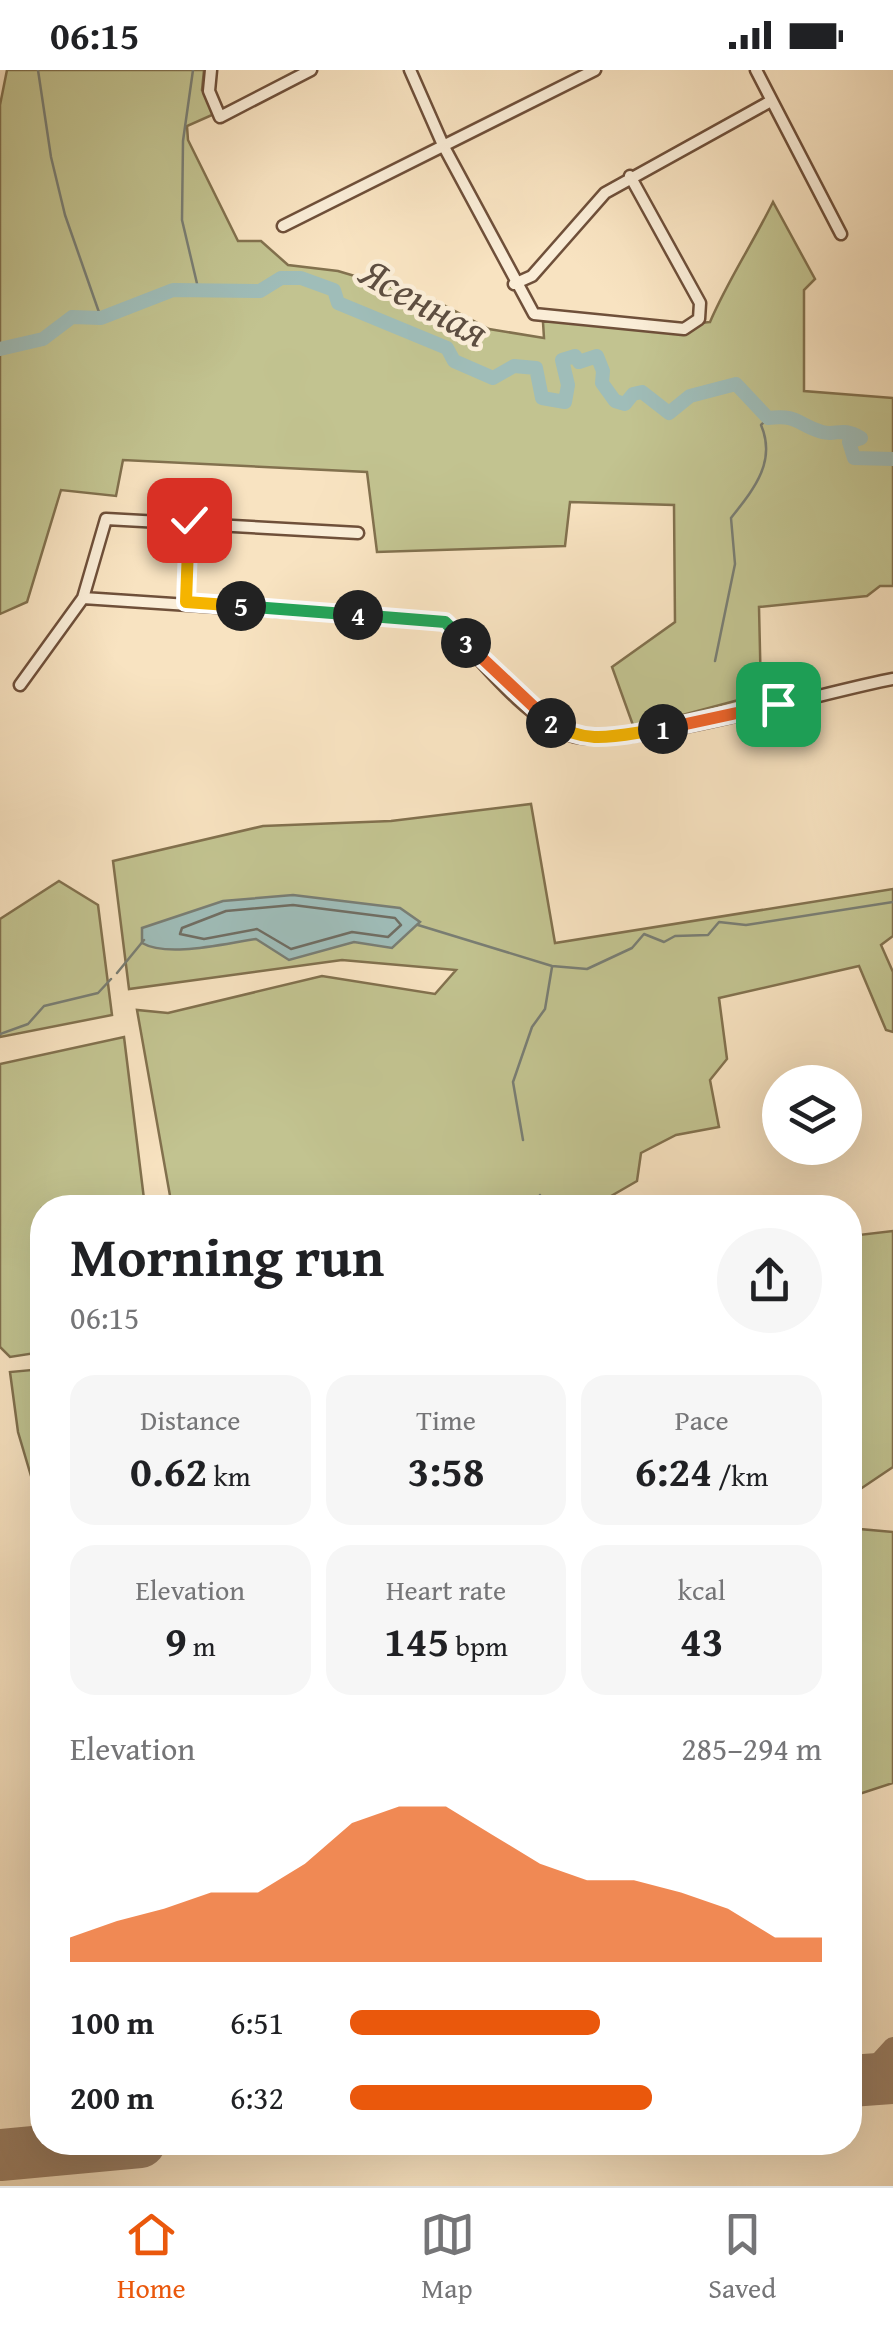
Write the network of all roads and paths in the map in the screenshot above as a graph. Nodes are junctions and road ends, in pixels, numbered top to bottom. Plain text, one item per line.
1 (211, 70) edge
2 (311, 70) edge
3 (410, 70) edge
4 (595, 70) edge
5 (756, 70) edge
6 (771, 102) junction
7 (444, 145) junction
8 (630, 176) junction
9 (283, 226) dead end
10 (841, 234) dead end
11 (514, 284) junction
12 (189, 520) junction
13 (358, 533) dead end
14 (84, 598) junction
15 (186, 602) junction
16 (893, 679) edge
17 (20, 685) dead end

1 - 2 street
3 - 7 street
4 - 7 street
5 - 6 street
6 - 8 street
6 - 10 street
7 - 9 street
7 - 11 street
8 - 11 street
8 - 11 street
12 - 13 street
12 - 14 street
12 - 15 street
14 - 15 street
14 - 17 street
15 - 16 street

